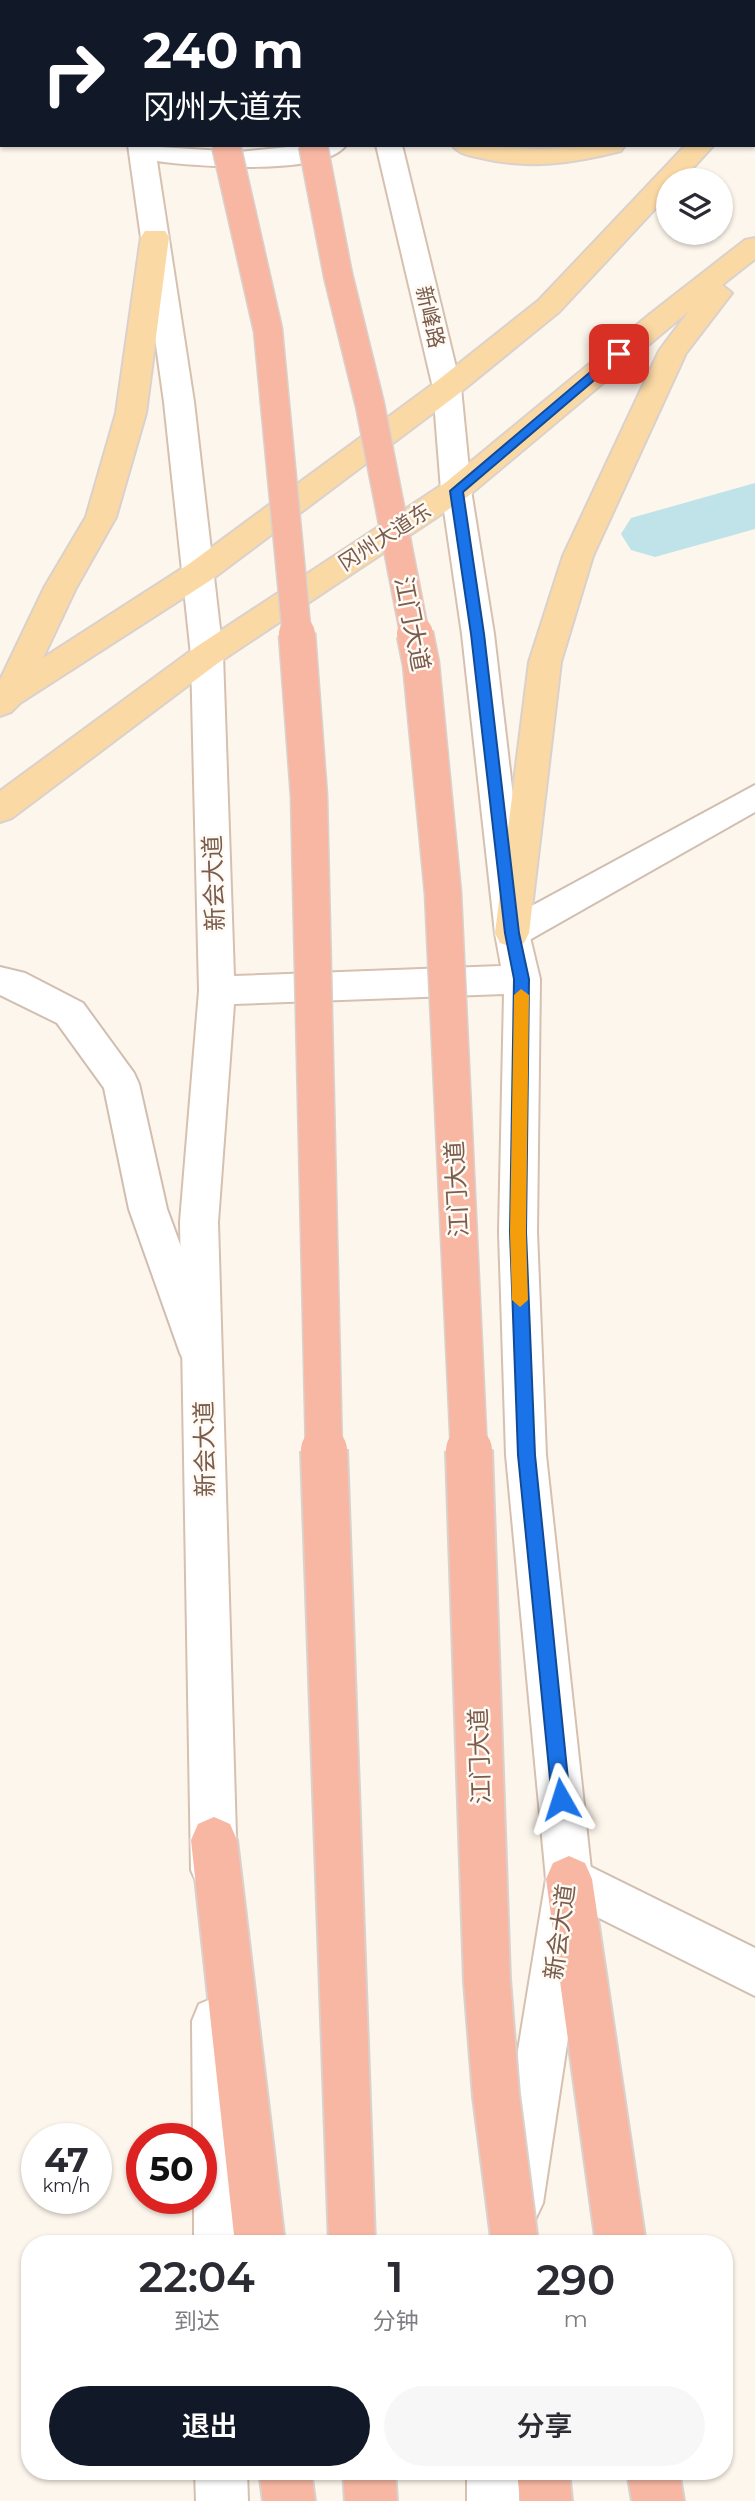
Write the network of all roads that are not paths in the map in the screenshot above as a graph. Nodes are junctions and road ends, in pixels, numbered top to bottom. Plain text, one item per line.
1 (226, 147) edge
2 (313, 147) edge
3 (328, 147) edge
4 (389, 147) edge
5 (470, 147) edge
6 (605, 147) edge
7 (699, 147) edge
8 (142, 148) edge
9 (155, 237) junction
10 (755, 246) edge
11 (447, 388) junction
12 (456, 491) junction
13 (200, 572) junction
14 (207, 655) junction
15 (3, 699) edge
16 (755, 797) edge
17 (0, 809) edge
18 (512, 933) junction
19 (522, 979) junction
20 (0, 981) edge
21 (218, 991) junction
22 (203, 1362) junction
23 (214, 1840) junction
24 (569, 1879) junction
25 (755, 1973) edge
26 (219, 2235) edge
27 (259, 2235) edge
28 (352, 2235) edge
29 (512, 2235) edge
30 (514, 2235) edge
31 (620, 2235) edge
32 (221, 2480) edge
33 (286, 2480) edge
34 (370, 2480) edge
35 (493, 2480) edge
36 (544, 2480) edge
37 (654, 2480) edge
38 (222, 2501) edge
39 (289, 2501) edge
40 (371, 2501) edge
41 (493, 2501) edge
42 (547, 2501) edge
43 (658, 2501) edge

1 - 28 highway, bridge
2 - 29 highway, 江门大道, bridge
3 - 8 main road
4 - 11 main road, 新峰路
5 - 6 main road
7 - 11 main road
8 - 9 main road, 新会大道
9 - 13 main road, 新会大道
9 - 15 main road
10 - 12 main road, 冈州大道东
10 - 18 main road
11 - 12 main road, 新峰路
11 - 13 main road
12 - 14 main road, 冈州大道东
12 - 18 main road, 新会大道
13 - 14 main road, 新会大道
13 - 15 main road
14 - 17 main road, 冈州大道东
14 - 21 main road, 新会大道
16 - 18 main road
18 - 19 main road, 新会大道
19 - 21 main road
19 - 24 main road, 新会大道
20 - 22 main road
21 - 22 main road, 新会大道
22 - 23 main road, 新会大道
23 - 26 main road, 新会大道
23 - 27 highway
24 - 25 main road
24 - 30 main road, 新会大道
24 - 31 highway
32 - 38 main road
33 - 39 highway
34 - 40 highway
35 - 41 main road
36 - 42 highway
37 - 43 highway

